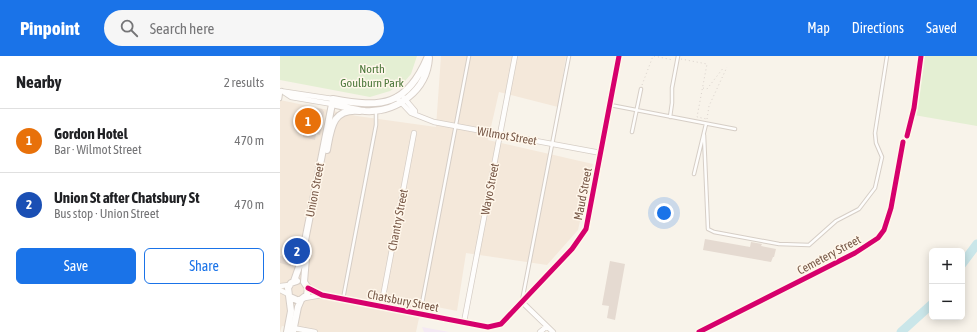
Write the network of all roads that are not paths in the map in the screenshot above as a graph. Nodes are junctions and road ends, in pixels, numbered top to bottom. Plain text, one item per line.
1 (429, 56) edge
2 (469, 56) edge
3 (515, 56) edge
4 (569, 56) edge
5 (619, 56) edge
6 (678, 56) edge
7 (887, 56) edge
8 (641, 89) road end
9 (281, 91) edge
10 (401, 98) junction
11 (280, 99) edge
12 (334, 102) junction
13 (610, 105) junction
14 (360, 110) junction
15 (376, 110) junction
16 (637, 110) junction
17 (670, 116) junction
18 (706, 124) junction
19 (456, 127) junction
20 (735, 129) dead end
21 (632, 132) dead end
22 (414, 133) dead end
23 (500, 134) junction
24 (704, 135) junction
25 (330, 138) junction
26 (903, 142) dead end
27 (553, 144) junction
28 (601, 153) junction
29 (694, 174) dead end
30 (292, 283) junction
31 (306, 285) junction
32 (280, 286) edge
33 (280, 290) edge
34 (322, 295) junction
35 (289, 296) junction
36 (303, 299) junction
37 (343, 300) junction
38 (522, 302) junction
39 (382, 307) junction
40 (420, 314) junction
41 (464, 322) junction
42 (497, 326) joint
43 (546, 326) junction
44 (293, 330) edge
45 (488, 330) edge
46 (287, 332) edge
47 (315, 332) edge
48 (540, 332) edge
49 (553, 332) edge
50 (699, 332) edge

1 - 10 main road
2 - 19 lane
3 - 23 street, Wayo Street
4 - 27 lane
5 - 13 street, Maud Street
6 - 17 lane
7 - 24 lane
8 - 16 lane
9 - 11 lane
9 - 12 street
10 - 12 main road
10 - 15 main road
10 - 19 street, Wilmot Street
12 - 14 main road
12 - 25 main road, Union Street
12 - 30 main road, Union Street
13 - 16 lane
13 - 28 street, Maud Street
14 - 15 main road
14 - 25 main road, Union Street
15 - 37 lane
16 - 17 lane
16 - 21 lane
17 - 18 lane
18 - 20 lane
18 - 24 lane
19 - 23 street, Wilmot Street
19 - 40 lane
22 - 39 street, Chantry Street
23 - 27 street, Wilmot Street
23 - 41 street, Wayo Street
24 - 29 lane
25 - 31 main road, Union Street
26 - 50 street, Cemetery Street
27 - 28 street, Wilmot Street
27 - 38 lane
28 - 38 street, Maud Street
30 - 31 main road
30 - 32 street
30 - 35 main road, Union Street
31 - 34 street, Chatsbury Street
31 - 36 main road, Union Street
33 - 35 street
34 - 36 street, Chatsbury Street
34 - 37 street, Chatsbury Street
35 - 36 main road
35 - 46 main road, Union Street
36 - 44 main road, Union Street
37 - 39 street, Chatsbury Street
38 - 42 street, Maud Street
38 - 43 street
39 - 40 street, Chatsbury Street
40 - 41 street, Chatsbury Street
41 - 45 street, Chatsbury Street
42 - 45 street, Chatsbury Street
43 - 48 street
43 - 49 street
44 - 47 street

